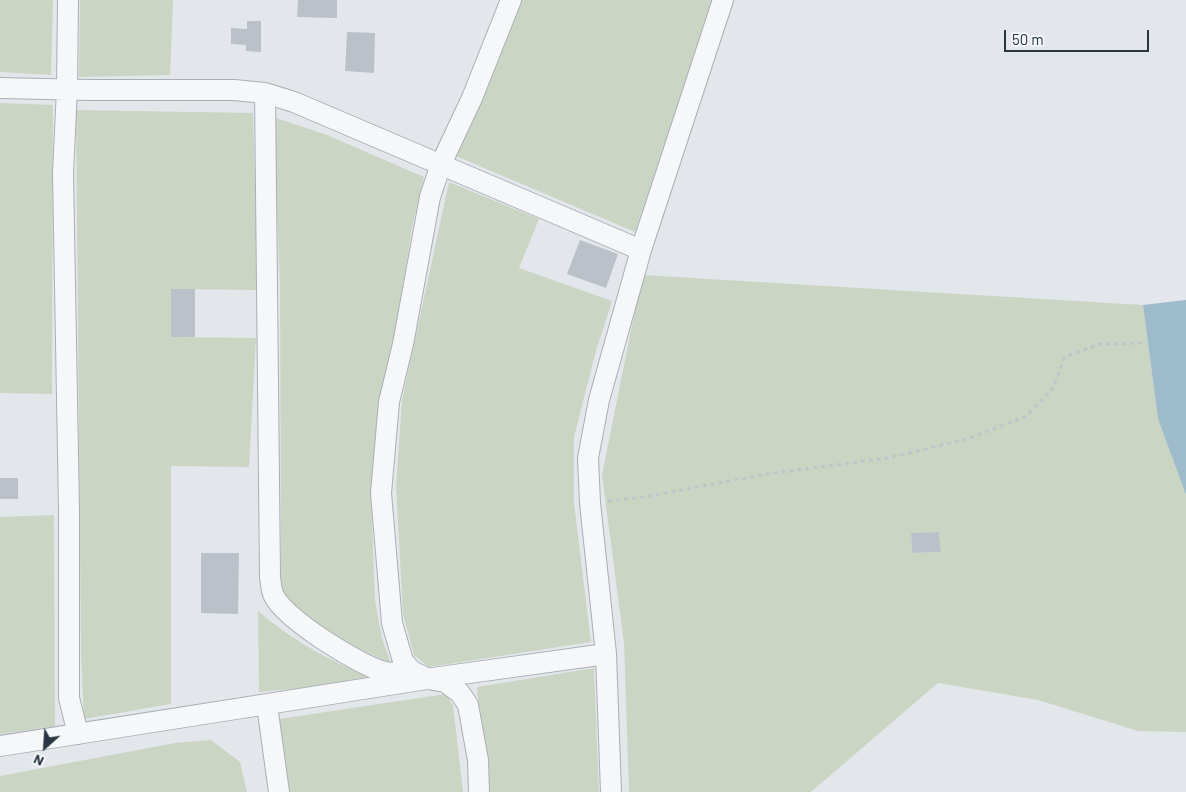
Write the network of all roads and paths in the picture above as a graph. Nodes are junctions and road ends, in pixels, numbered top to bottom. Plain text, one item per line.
1 (68, 0) edge
2 (511, 0) edge
3 (723, 0) edge
4 (0, 88) edge
5 (67, 89) junction
6 (265, 93) junction
7 (441, 164) junction
8 (641, 250) junction
9 (1143, 343) dead end
10 (590, 503) junction
11 (606, 654) junction
12 (420, 675) junction
13 (267, 705) junction
14 (78, 734) junction
15 (0, 746) edge
16 (279, 792) edge
17 (479, 792) edge
18 (611, 792) edge

1 - 5 street
2 - 7 street
3 - 8 street
4 - 5 street
5 - 6 street
5 - 14 street
6 - 7 street
6 - 12 street
7 - 8 street
7 - 12 street
8 - 10 street
9 - 10 path
10 - 11 street
11 - 12 street
11 - 18 street
12 - 13 street
12 - 17 street
13 - 14 street
13 - 16 street
14 - 15 street

